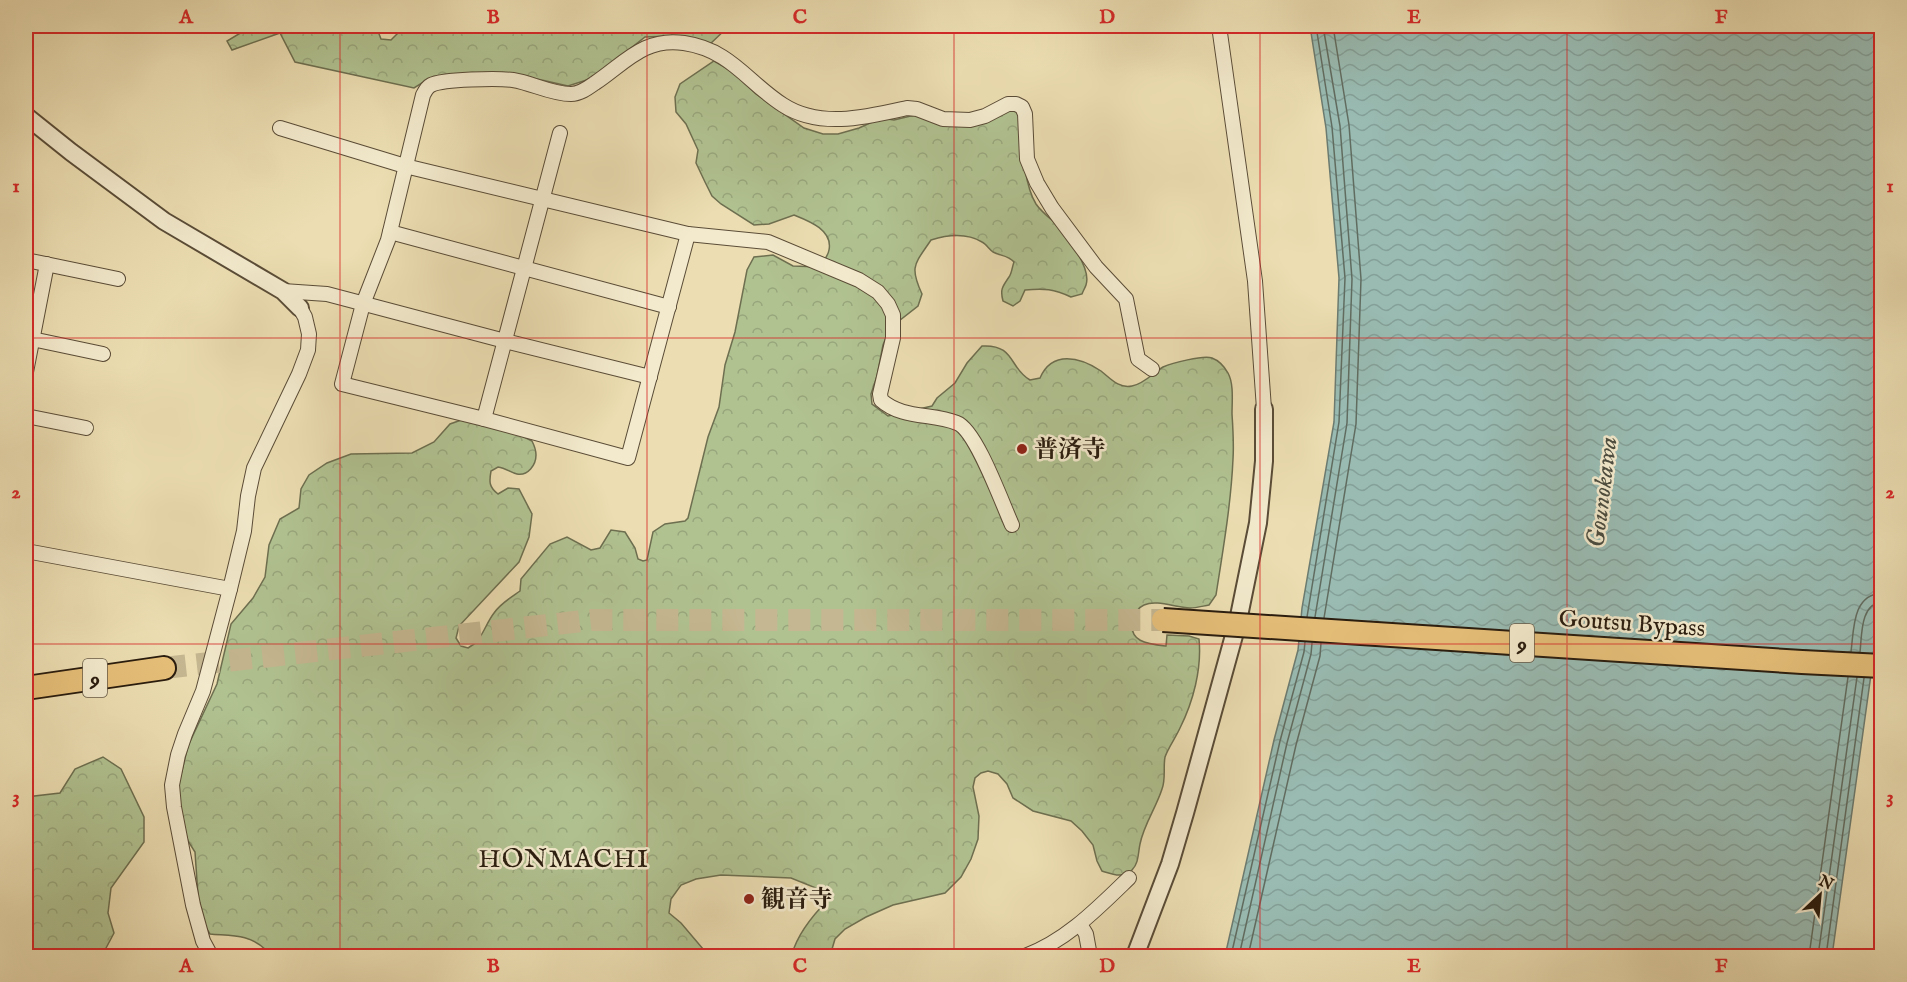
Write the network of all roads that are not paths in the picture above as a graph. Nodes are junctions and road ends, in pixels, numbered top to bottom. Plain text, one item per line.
1 (1219, 26) edge
2 (26, 116) edge
3 (280, 128) dead end
4 (560, 133) dead end
5 (405, 166) junction
6 (542, 199) junction
7 (390, 232) junction
8 (688, 234) junction
9 (26, 260) edge
10 (47, 264) junction
11 (524, 268) junction
12 (118, 279) dead end
13 (283, 291) junction
14 (363, 304) junction
15 (669, 307) junction
16 (300, 308) joint
17 (32, 339) junction
18 (505, 341) junction
19 (103, 354) dead end
20 (1152, 369) dead end
21 (26, 372) edge
22 (650, 376) junction
23 (1264, 409) joint
24 (26, 416) edge
25 (484, 419) junction
26 (86, 428) dead end
27 (1012, 525) dead end
28 (26, 551) edge
29 (230, 589) junction
30 (1163, 620) tunnel mouth
31 (1245, 622) junction
32 (1534, 644) junction
33 (1581, 647) joint
34 (1881, 665) edge
35 (164, 668) tunnel mouth
36 (26, 688) edge
37 (1129, 878) dead end
38 (1080, 924) junction
39 (211, 957) edge
40 (1025, 957) edge
41 (1090, 957) edge
42 (1136, 957) edge

1 - 23 street
2 - 13 street
3 - 5 street
4 - 6 street
5 - 6 street
5 - 7 street
5 - 20 street
6 - 8 street
6 - 11 street
7 - 11 street
7 - 14 street
8 - 15 street
8 - 27 street
9 - 10 street
10 - 12 street
10 - 17 street
11 - 15 street
11 - 18 street
13 - 14 street
13 - 16 street
14 - 18 street
14 - 25 street
15 - 22 street
16 - 29 street
17 - 19 street
17 - 21 street
18 - 22 street
18 - 25 street
22 - 25 street
23 - 31 street
24 - 26 street
28 - 29 street
29 - 39 street
30 - 32 highway, Goutsu Bypass / 9, bridge
31 - 32 street, bridge
31 - 42 street
32 - 33 street, bridge
33 - 34 highway, Goutsu Bypass, bridge
35 - 36 highway, 9
37 - 38 street
38 - 40 street
38 - 41 street

